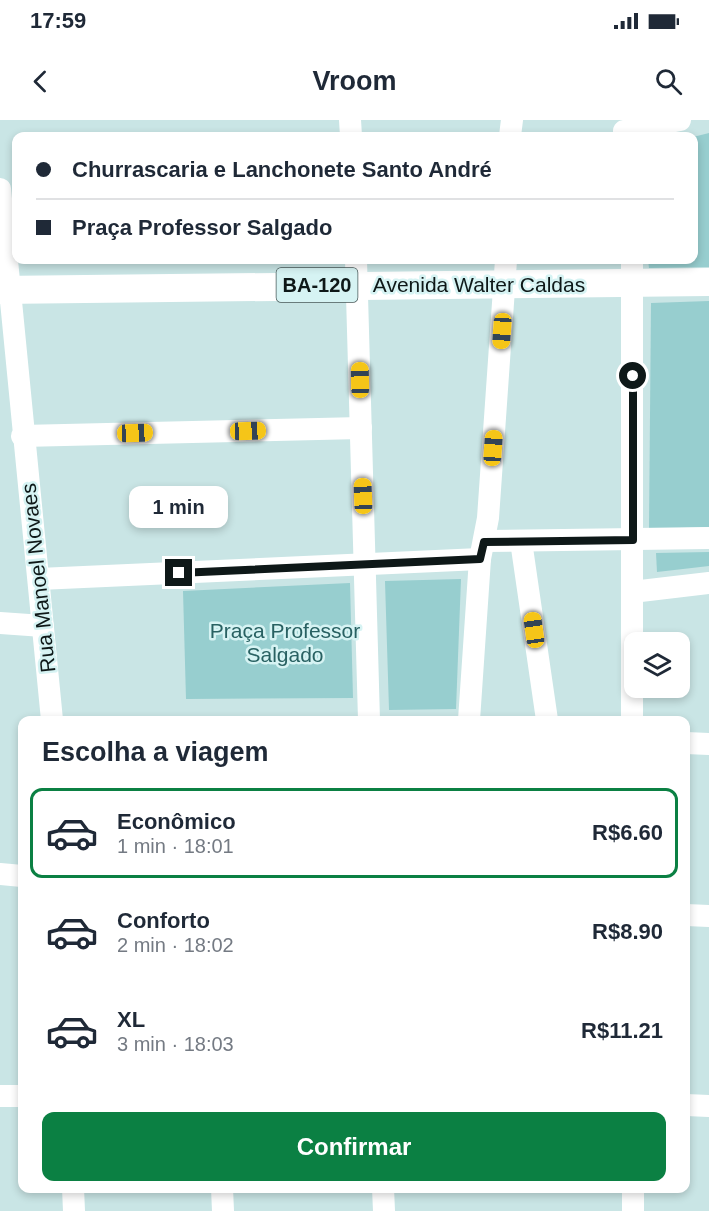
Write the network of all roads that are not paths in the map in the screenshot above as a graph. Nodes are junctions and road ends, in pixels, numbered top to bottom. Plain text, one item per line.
1 (680, 120) edge
2 (624, 129) edge
3 (0, 189) edge
4 (633, 271) edge
5 (357, 272) edge
6 (505, 272) edge
7 (709, 282) edge
8 (4, 290) edge
9 (361, 428) junction
10 (22, 436) junction
11 (709, 538) edge
12 (633, 540) junction
13 (521, 541) junction
14 (482, 550) junction
15 (366, 564) junction
16 (39, 579) junction
17 (709, 583) edge
18 (632, 592) junction
19 (0, 623) edge
20 (43, 626) junction
21 (52, 716) edge
22 (369, 716) edge
23 (469, 716) edge
24 (546, 716) edge
25 (632, 716) edge
26 (690, 743) edge
27 (709, 744) edge
28 (0, 874) edge
29 (18, 876) edge
30 (690, 915) edge
31 (709, 916) edge
32 (0, 1096) edge
33 (18, 1096) edge
34 (690, 1105) edge
35 (709, 1106) edge
36 (73, 1193) edge
37 (222, 1193) edge
38 (383, 1193) edge
39 (633, 1193) edge
40 (74, 1211) edge
41 (223, 1211) edge
42 (384, 1211) edge
43 (633, 1211) edge

1 - 2 street
3 - 8 street, Rua Manoel Novaes
4 - 6 main road, Avenida Walter Caldas / BA-120
4 - 7 main road, BA-120
4 - 12 street
5 - 6 main road, Avenida Walter Caldas / BA-120
5 - 8 main road, Avenida Walter Caldas / BA-120
5 - 9 street
6 - 14 street
8 - 10 street, Rua Manoel Novaes
9 - 10 street
9 - 15 street
10 - 16 street, Rua Manoel Novaes
11 - 12 street
12 - 13 street
12 - 18 street
13 - 14 street
13 - 24 street
14 - 15 street
14 - 23 street
15 - 16 street
15 - 22 street
16 - 20 street, Rua Manoel Novaes
17 - 18 street
18 - 25 street
19 - 20 street
20 - 21 street, Rua Manoel Novaes
26 - 27 street
28 - 29 street
30 - 31 street
32 - 33 street
34 - 35 street
36 - 40 street
37 - 41 street
38 - 42 street
39 - 43 street

